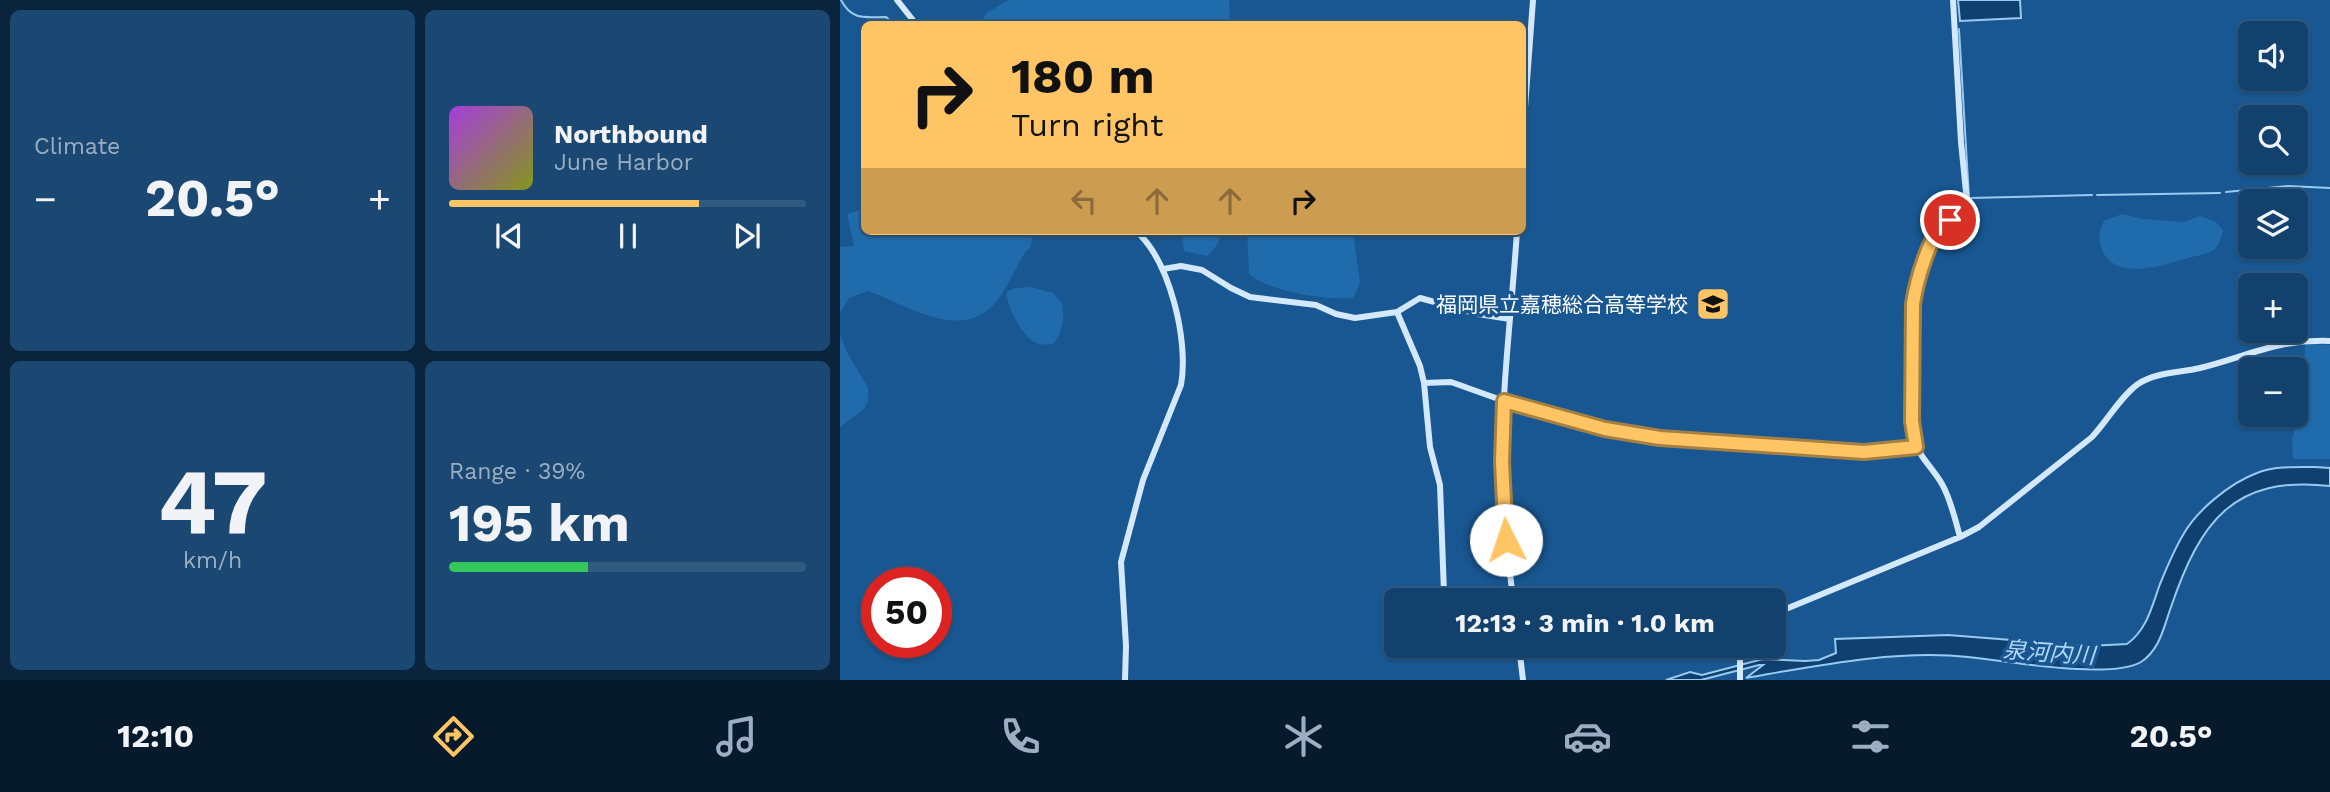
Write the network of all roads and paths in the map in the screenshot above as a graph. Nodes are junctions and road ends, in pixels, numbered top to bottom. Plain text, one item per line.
1 (897, 0) edge
2 (1533, 0) edge
3 (1953, 0) edge
4 (914, 21) edge
5 (1526, 94) edge
6 (1968, 217) junction
7 (1970, 232) dead end
8 (1140, 235) edge
9 (1517, 235) edge
10 (1163, 269) junction
11 (1397, 312) junction
12 (1510, 319) junction
13 (2330, 341) edge
14 (1424, 383) junction
15 (1504, 401) junction
16 (1916, 447) junction
17 (1960, 537) junction
18 (1444, 588) edge
19 (1512, 588) edge
20 (1786, 609) edge
21 (1520, 658) edge
22 (1740, 658) edge
23 (1125, 680) edge
24 (1523, 680) edge
25 (1740, 680) edge

1 - 4 street
2 - 5 street
3 - 6 street
6 - 7 street
6 - 16 street
8 - 10 street
9 - 12 street
10 - 11 street
10 - 23 street
11 - 12 street
11 - 14 street
12 - 15 street
13 - 17 street
14 - 15 street
14 - 18 street
15 - 16 street
15 - 19 street
16 - 17 street
17 - 20 street
21 - 24 street
22 - 25 street

